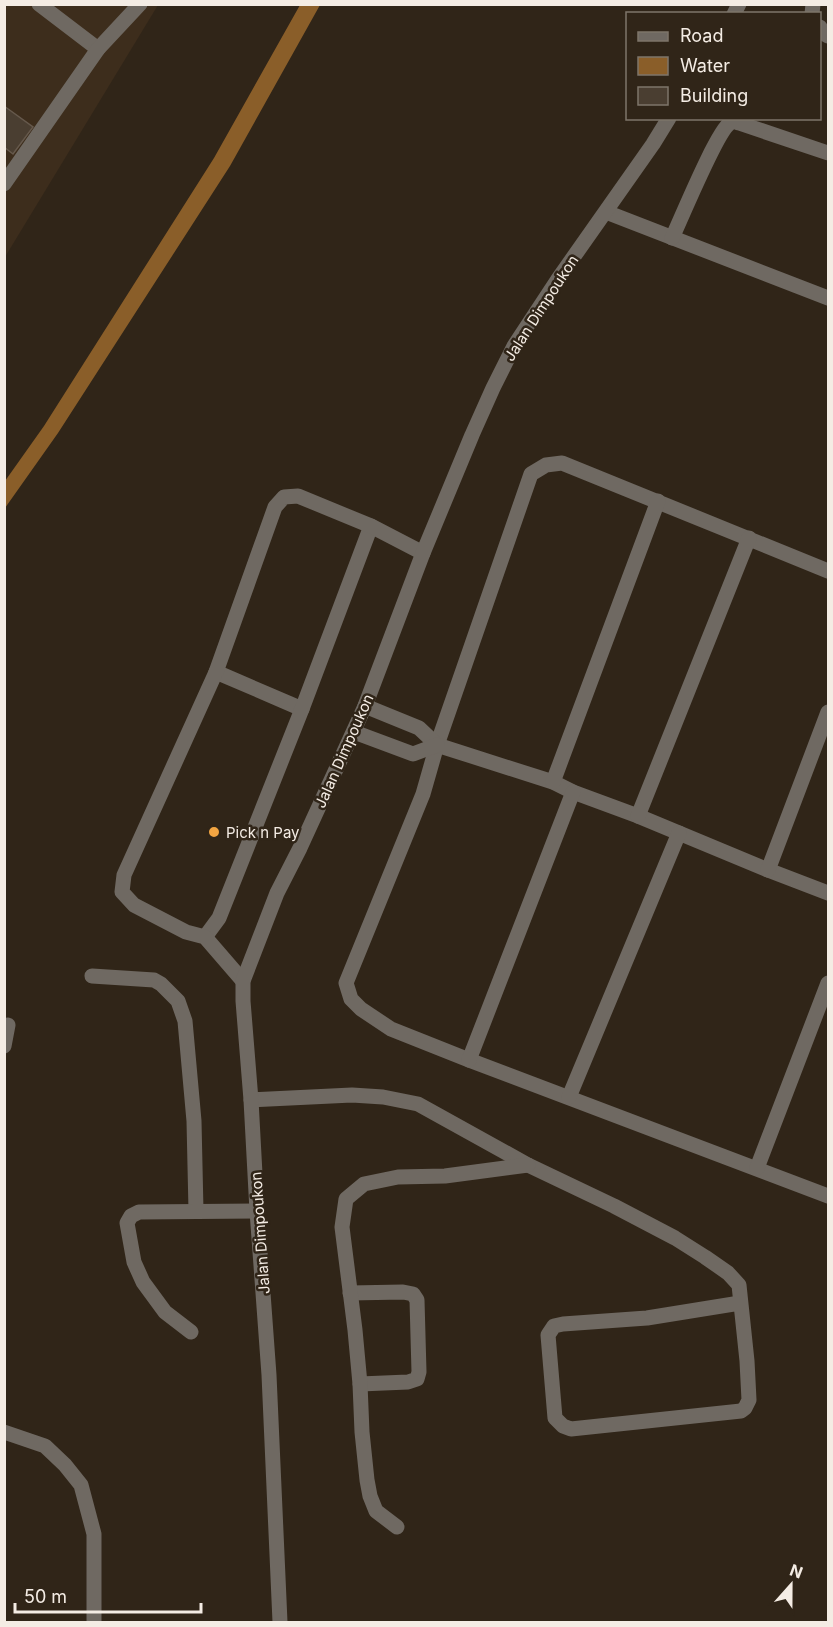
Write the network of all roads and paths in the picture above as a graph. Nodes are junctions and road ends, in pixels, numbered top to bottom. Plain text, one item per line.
1 (39, 4) edge
2 (140, 4) edge
3 (98, 49) junction
4 (668, 120) edge
5 (828, 153) edge
6 (4, 184) edge
7 (606, 212) junction
8 (672, 238) junction
9 (828, 298) edge
10 (658, 501) junction
11 (372, 526) junction
12 (749, 538) junction
13 (423, 553) junction
14 (828, 571) edge
15 (216, 672) junction
16 (365, 706) junction
17 (302, 709) junction
18 (828, 712) edge
19 (354, 732) junction
20 (437, 745) junction
21 (553, 782) junction
22 (573, 792) junction
23 (638, 816) junction
24 (679, 833) junction
25 (768, 870) junction
26 (828, 893) edge
27 (205, 937) junction
28 (92, 976) dead end
29 (243, 981) junction
30 (828, 983) edge
31 (8, 1025) dead end
32 (4, 1046) edge
33 (470, 1060) junction
34 (569, 1097) junction
35 (251, 1100) junction
36 (528, 1165) junction
37 (757, 1168) junction
38 (828, 1196) edge
39 (196, 1211) junction
40 (257, 1211) junction
41 (350, 1293) junction
42 (740, 1303) junction
43 (191, 1332) dead end
44 (360, 1384) junction
45 (4, 1432) edge
46 (397, 1527) dead end
47 (94, 1623) edge
48 (280, 1623) edge

1 - 3 street
2 - 3 street
3 - 6 street
4 - 7 street, Jalan Dimpoukon
5 - 8 street
7 - 8 street
7 - 13 street, Jalan Dimpoukon
8 - 9 street
10 - 12 street
10 - 20 street
10 - 21 street
11 - 13 street
11 - 15 street
11 - 17 street
12 - 14 street
12 - 23 street
13 - 16 street, Jalan Dimpoukon
15 - 17 street
15 - 27 street
16 - 19 street, Jalan Dimpoukon
16 - 20 street
17 - 27 street
18 - 25 street
19 - 20 street
19 - 29 street, Jalan Dimpoukon
20 - 21 street
20 - 33 street
21 - 22 street
22 - 23 street
22 - 33 street
23 - 24 street
24 - 25 street
24 - 34 street
25 - 26 street
27 - 29 street
28 - 39 street
29 - 35 street, Jalan Dimpoukon
30 - 37 street
31 - 32 street
33 - 34 street
34 - 37 street
35 - 36 street
35 - 40 street, Jalan Dimpoukon
36 - 41 street
36 - 42 street
37 - 38 street
39 - 40 street
39 - 43 street
40 - 48 street, Jalan Dimpoukon
41 - 44 street
41 - 44 street
42 - 42 street
44 - 46 street
45 - 47 street

